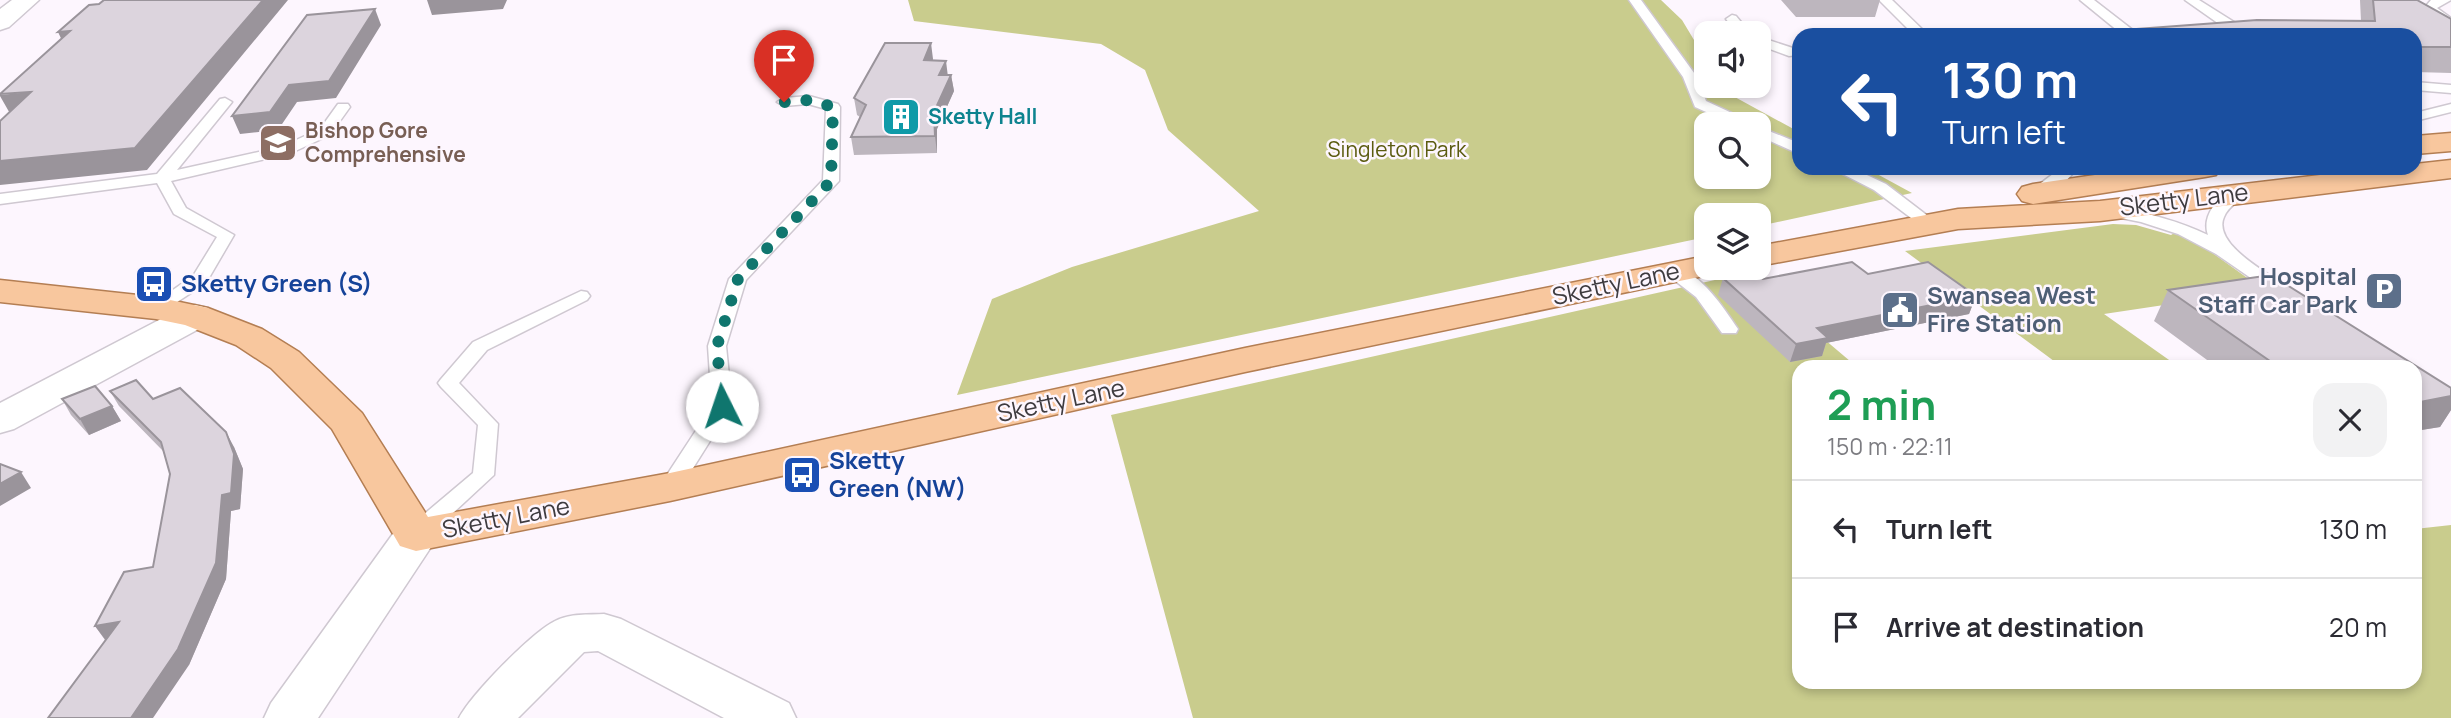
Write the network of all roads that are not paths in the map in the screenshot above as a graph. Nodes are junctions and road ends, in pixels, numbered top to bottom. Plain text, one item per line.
1 (27, 0) edge
2 (1635, 0) edge
3 (1885, 0) edge
4 (2086, 0) edge
5 (2191, 0) edge
6 (2445, 0) edge
7 (0, 22) edge
8 (2451, 23) edge
9 (1913, 28) edge
10 (2122, 28) edge
11 (2228, 28) edge
12 (1771, 45) edge
13 (1792, 51) edge
14 (2422, 87) edge
15 (2451, 89) edge
16 (225, 102) dead end
17 (784, 102) dead end
18 (343, 107) dead end
19 (2451, 108) edge
20 (1718, 112) edge
21 (2422, 115) edge
22 (1771, 136) edge
23 (2451, 142) edge
24 (2422, 144) edge
25 (1792, 146) edge
26 (2451, 169) edge
27 (2422, 172) edge
28 (1854, 175) edge
29 (2064, 175) edge
30 (2148, 175) edge
31 (2398, 175) edge
32 (162, 178) junction
33 (2039, 192) junction
34 (2239, 193) junction
35 (0, 199) edge
36 (2100, 211) junction
37 (1943, 221) junction
38 (1771, 254) edge
39 (2239, 261) junction
40 (1690, 269) edge
41 (0, 291) edge
42 (581, 296) dead end
43 (2298, 303) edge
44 (156, 308) junction
45 (195, 316) junction
46 (1729, 329) dead end
47 (0, 420) edge
48 (670, 487) junction
49 (416, 535) junction
50 (290, 718) edge
51 (485, 718) edge
52 (769, 718) edge

1 - 7 street
2 - 20 lane
3 - 9 lane
4 - 10 lane
5 - 11 lane
6 - 8 lane
12 - 13 lane
14 - 15 lane
16 - 32 lane
17 - 48 lane
18 - 32 lane
19 - 21 lane
22 - 25 lane
23 - 24 main road
26 - 27 main road, Sketty Lane
28 - 37 lane
29 - 33 lane
30 - 33 main road, Sketty Lane
31 - 34 main road, Sketty Lane
32 - 35 lane
32 - 44 lane
33 - 37 main road, Sketty Lane
34 - 36 main road, Sketty Lane
34 - 39 lane
36 - 37 main road, Sketty Lane
36 - 39 lane
37 - 38 main road, Sketty Lane
39 - 43 lane
40 - 46 lane
40 - 48 main road, Sketty Lane
41 - 44 main road
42 - 49 lane
44 - 45 main road
45 - 47 street
45 - 49 main road
48 - 49 main road, Sketty Lane
49 - 50 street
51 - 52 street

